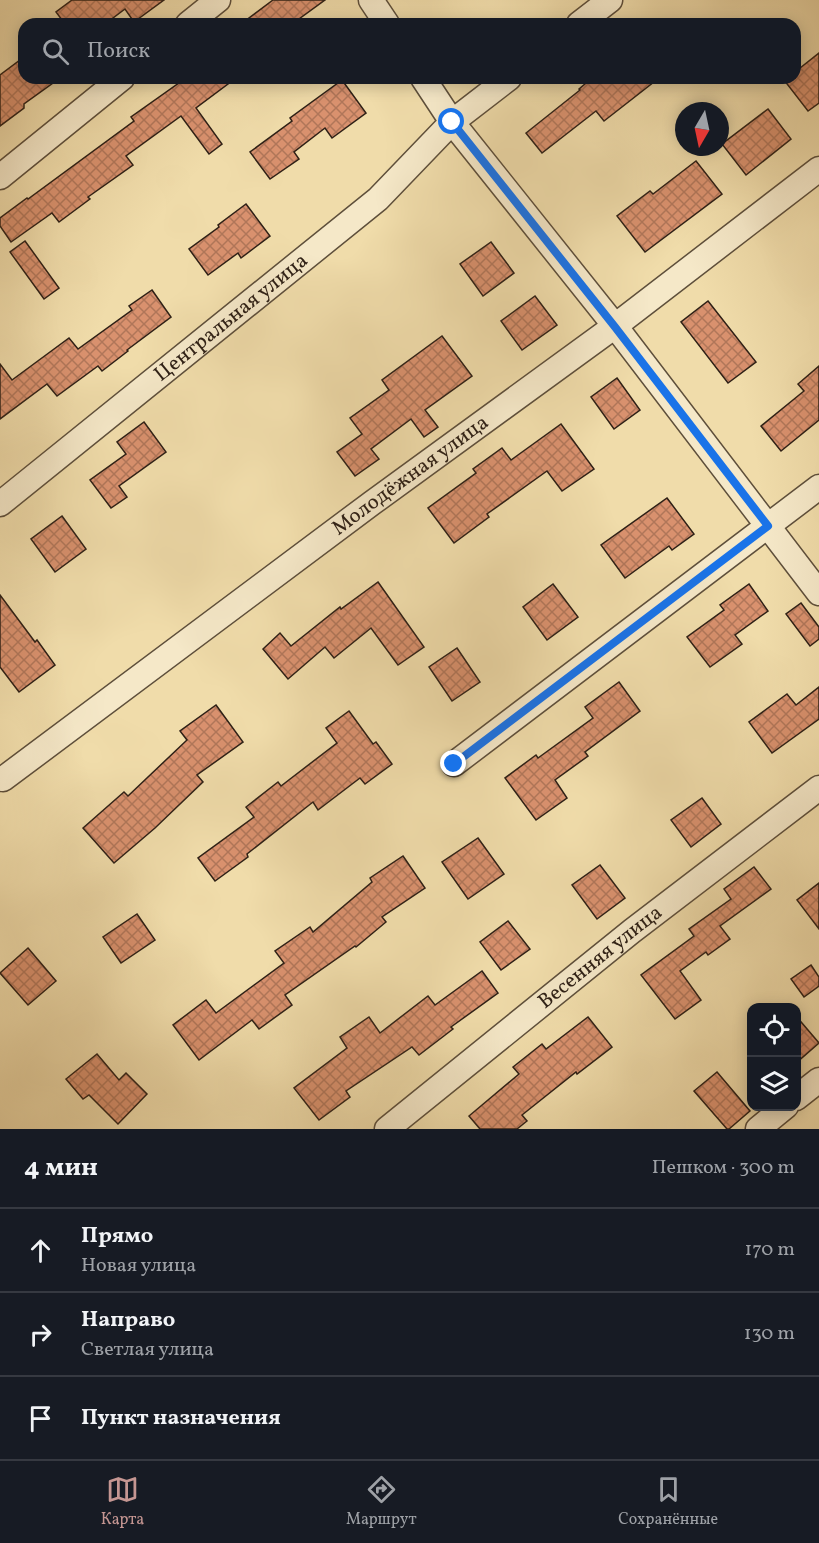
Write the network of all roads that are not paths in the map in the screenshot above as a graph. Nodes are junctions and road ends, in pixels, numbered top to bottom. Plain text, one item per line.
1 (218, 0) edge
2 (371, 0) edge
3 (610, 0) edge
4 (196, 18) edge
5 (383, 18) edge
6 (587, 18) edge
7 (115, 84) edge
8 (427, 84) edge
9 (501, 84) edge
10 (452, 122) junction
11 (819, 169) edge
12 (0, 177) edge
13 (615, 327) junction
14 (819, 487) edge
15 (0, 504) edge
16 (768, 526) junction
17 (819, 593) edge
18 (454, 764) dead end
19 (1, 782) edge
20 (819, 788) edge
21 (819, 1080) edge
22 (801, 1094) edge
23 (781, 1111) edge
24 (387, 1129) edge
25 (758, 1129) edge

1 - 4 street
2 - 5 street
3 - 6 street
7 - 12 street
8 - 10 street
9 - 10 street, Центральная улица
10 - 13 street
10 - 15 street, Центральная улица
11 - 13 street, Молодёжная улица
13 - 16 street
13 - 19 street, Молодёжная улица
14 - 16 street
16 - 17 street
16 - 18 street
20 - 24 street, Весенняя улица
21 - 22 street
23 - 25 street

